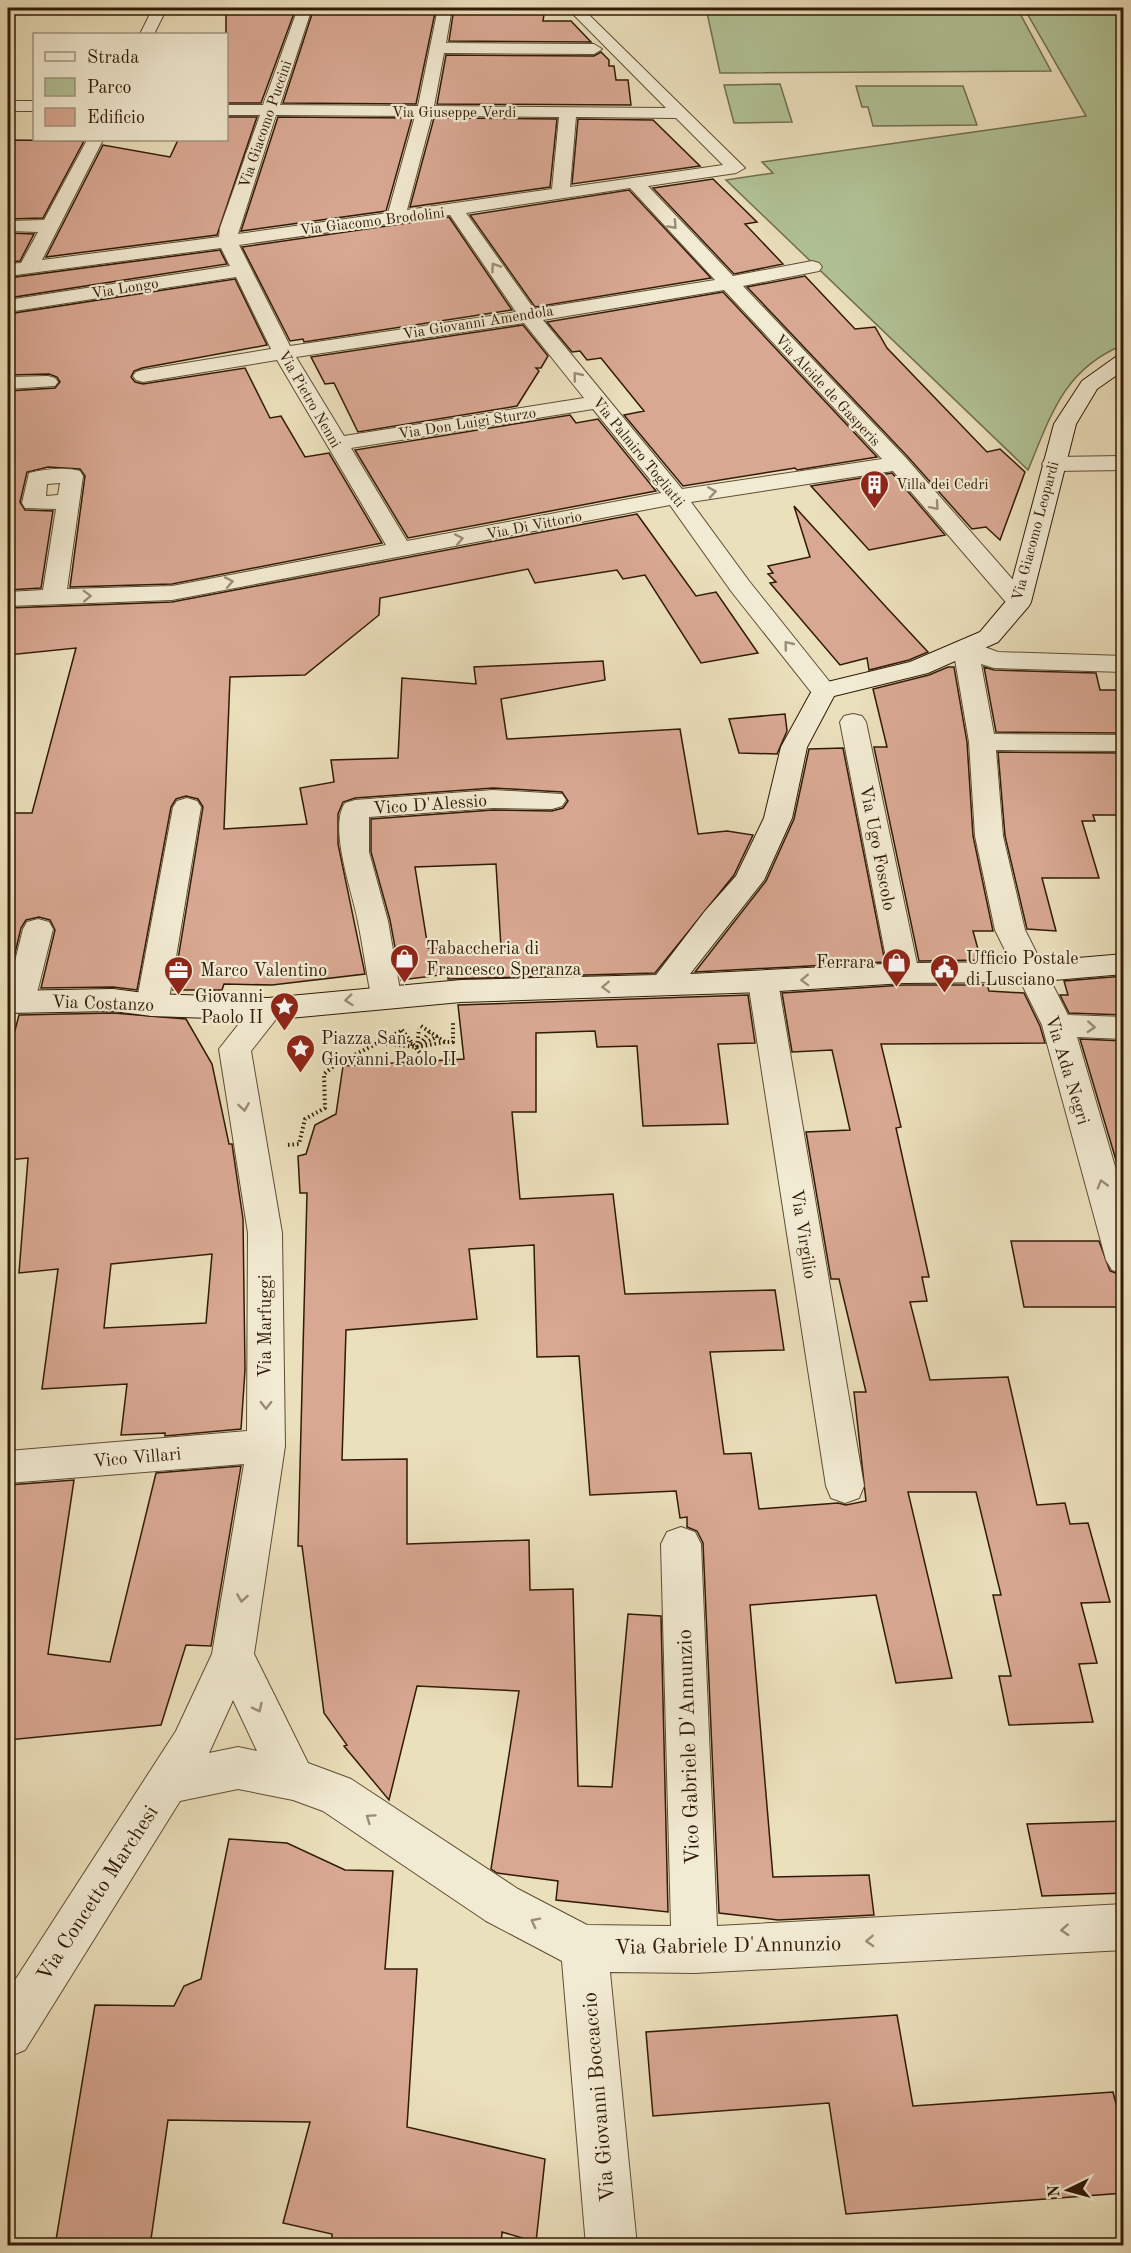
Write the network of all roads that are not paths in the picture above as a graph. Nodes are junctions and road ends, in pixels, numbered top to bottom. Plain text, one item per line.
1 (160, 8) edge
2 (305, 8) edge
3 (445, 8) edge
4 (574, 8) edge
5 (148, 33) edge
6 (437, 48) junction
7 (594, 49) dead end
8 (8, 106) edge
9 (33, 106) edge
10 (228, 110) edge
11 (269, 111) junction
12 (425, 111) junction
13 (568, 112) junction
14 (681, 113) junction
15 (94, 141) edge
16 (634, 182) junction
17 (560, 194) junction
18 (456, 211) junction
19 (397, 215) junction
20 (8, 226) edge
21 (50, 226) junction
22 (228, 242) junction
23 (812, 267) dead end
24 (28, 268) junction
25 (8, 270) edge
26 (242, 270) junction
27 (728, 284) junction
28 (8, 306) edge
29 (528, 315) junction
30 (282, 351) junction
31 (1124, 360) edge
32 (143, 376) dead end
33 (48, 382) dead end
34 (8, 383) edge
35 (598, 402) junction
36 (336, 444) junction
37 (898, 463) junction
38 (1124, 463) edge
39 (1053, 464) junction
40 (676, 497) junction
41 (69, 502) dead end
42 (401, 550) junction
43 (54, 597) junction
44 (8, 599) edge
45 (1019, 602) junction
46 (966, 648) junction
47 (1124, 664) edge
48 (824, 691) junction
49 (853, 722) dead end
50 (982, 742) junction
51 (1124, 743) edge
52 (552, 800) dead end
53 (187, 807) dead end
54 (38, 929) dead end
55 (1124, 964) edge
56 (1031, 972) junction
57 (904, 973) junction
58 (763, 982) junction
59 (665, 986) junction
60 (386, 996) junction
61 (14, 1002) edge
62 (152, 1005) junction
63 (268, 1009) junction
64 (1058, 1025) junction
65 (1124, 1028) edge
66 (1124, 1260) edge
67 (266, 1446) junction
68 (8, 1467) edge
69 (845, 1486) dead end
70 (681, 1544) dead end
71 (233, 1655) junction
72 (293, 1779) junction
73 (166, 1783) junction
74 (1124, 1927) edge
75 (584, 1948) junction
76 (695, 1950) junction
77 (8, 2033) edge
78 (612, 2246) edge

1 - 5 street
2 - 11 street, Via Giacomo Puccini
3 - 6 street
4 - 14 street
6 - 7 street
6 - 12 street
8 - 9 street
10 - 11 street, Via Giuseppe Verdi
11 - 12 street, Via Giuseppe Verdi
11 - 22 street, Via Giacomo Puccini
12 - 13 street, Via Giuseppe Verdi
12 - 19 street
13 - 14 street, Via Giuseppe Verdi
13 - 17 street
14 - 16 street, Via Giacomo Brodolini
15 - 21 street
16 - 17 street, Via Giacomo Brodolini
16 -> 27 street, Via Alcide de Gasperis
17 - 18 street, Via Giacomo Brodolini
18 - 19 street, Via Giacomo Brodolini
29 -> 18 street, Via Palmiro Togliatti
19 - 22 street, Via Giacomo Brodolini
20 - 21 street
21 - 24 street
22 - 24 street, Via Giacomo Brodolini
22 - 26 street, Via Pietro Nenni
23 - 27 street, Via Giovanni Amendola
24 - 25 street, Via Giacomo Brodolini
26 - 28 street, Via Longo
26 - 30 street, Via Pietro Nenni
27 - 29 street, Via Giovanni Amendola
27 - 37 street, Via Alcide de Gasperis
29 - 30 street, Via Giovanni Amendola
35 -> 29 street, Via Palmiro Togliatti
30 - 32 street, Via Giovanni Amendola
30 - 36 street, Via Pietro Nenni
31 - 39 street, Via Giacomo Leopardi
33 - 34 street
35 - 36 street, Via Don Luigi Sturzo
35 - 40 street, Via Palmiro Togliatti
36 - 42 street, Via Pietro Nenni
40 -> 37 street, Via Di Vittorio
37 -> 45 street, Via Alcide de Gasperis
38 - 39 street
39 - 45 street, Via Giacomo Leopardi
42 -> 40 street, Via Di Vittorio
48 -> 40 street, Via Palmiro Togliatti
41 - 43 street
43 -> 42 street, Via Di Vittorio
43 - 44 street, Via Di Vittorio
45 - 46 street, Via Giacomo Leopardi
46 - 47 street
46 - 48 street, Via Giacomo Leopardi
46 - 50 street, Via Ada Negri
48 - 59 street
49 - 57 street, Via Ugo Foscolo
50 - 51 street
50 - 56 street, Via Ada Negri
52 - 60 street, Vico D'Alessio
53 - 62 street
54 - 61 street
55 - 56 street, Via Costanzo
56 - 57 street, Via Costanzo
56 - 64 street, Via Ada Negri
57 -> 58 street, Via Costanzo
58 - 59 street, Via Costanzo
58 - 69 street, Via Virgilio
59 -> 60 street, Via Costanzo
60 -> 63 street, Via Costanzo
61 - 62 street, Via Costanzo
62 - 63 street, Via Costanzo
63 -> 67 street, Via Marfuggi
64 -> 65 street
66 -> 64 street, Via Ada Negri
67 - 68 street, Vico Villari
67 -> 71 street, Via Marfuggi
70 - 76 street, Vico Gabriele D'Annunzio
71 -> 72 street
71 - 73 street, Via Marfuggi
72 - 73 street, Via Gabriele D'Annunzio
75 -> 72 street, Via Gabriele D'Annunzio
73 - 77 street, Via Concetto Marchesi
74 -> 76 street, Via Gabriele D'Annunzio
75 - 76 street, Via Gabriele D'Annunzio
75 - 78 street, Via Giovanni Boccaccio

